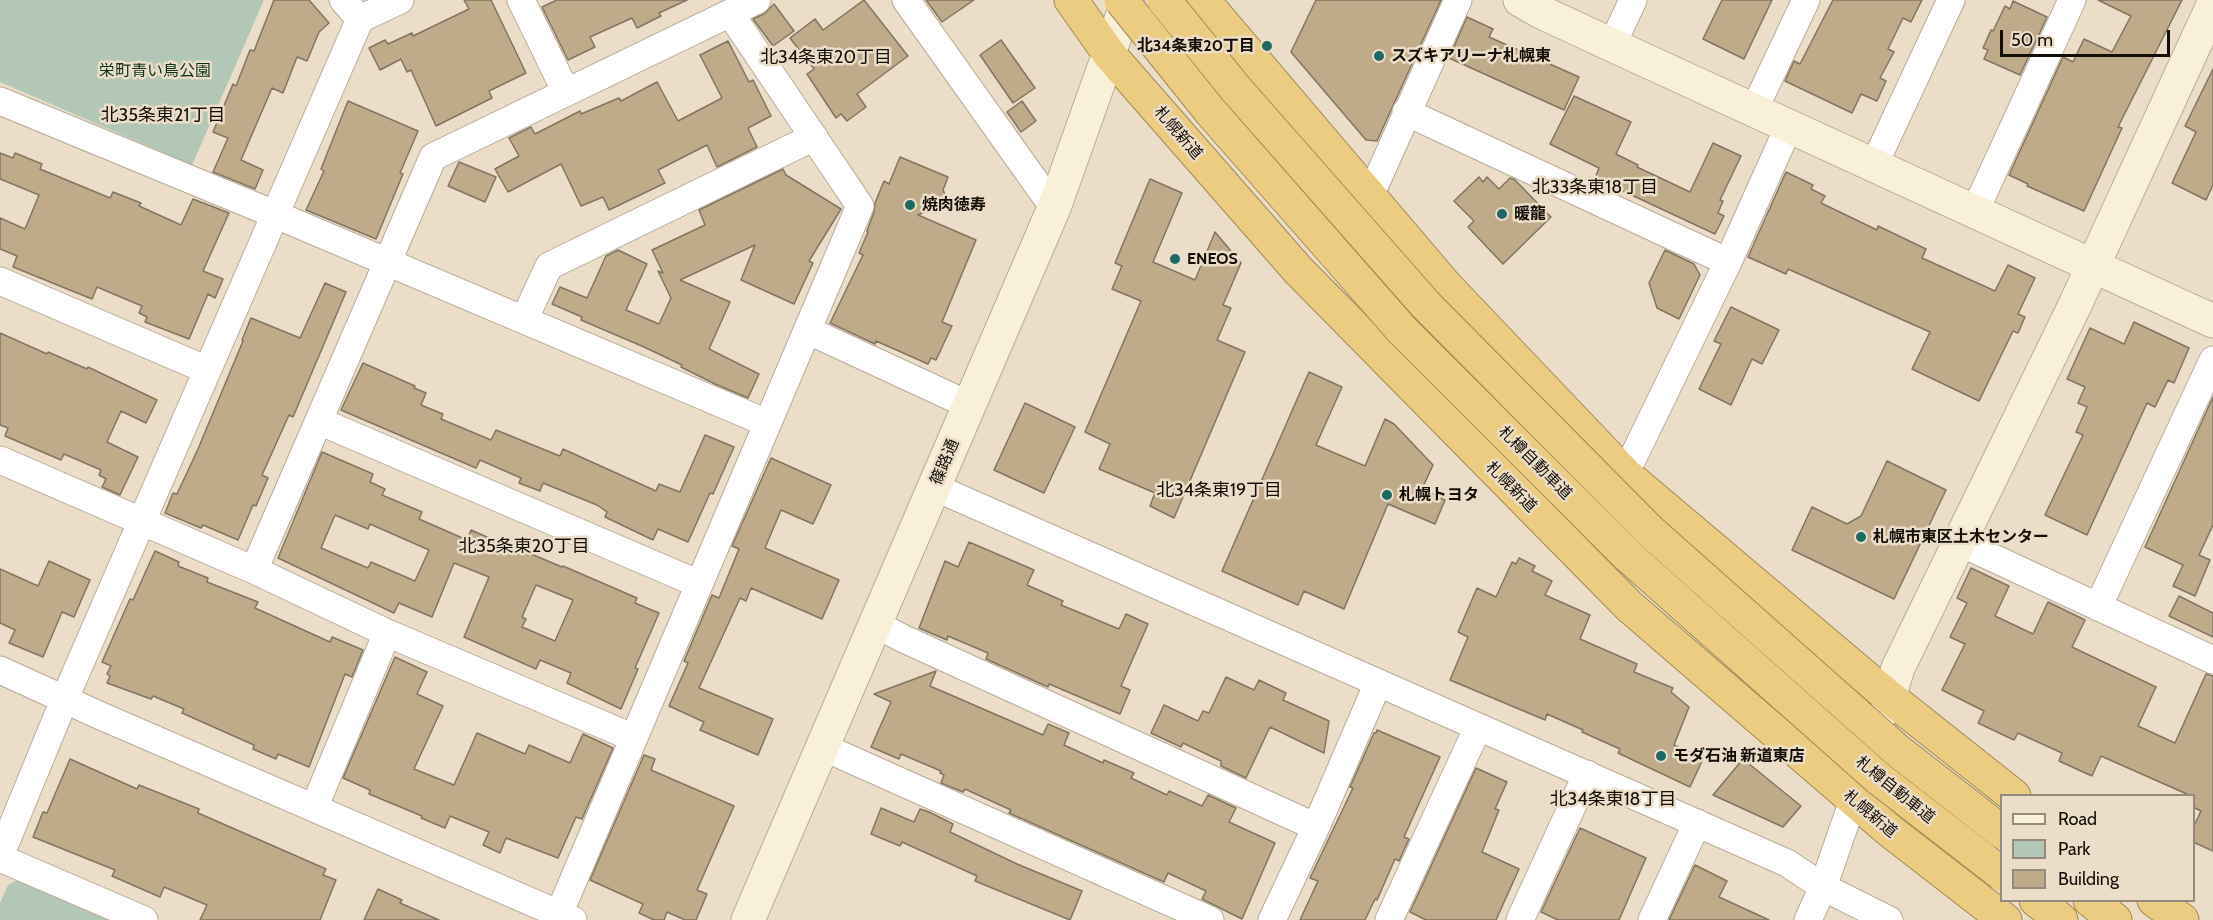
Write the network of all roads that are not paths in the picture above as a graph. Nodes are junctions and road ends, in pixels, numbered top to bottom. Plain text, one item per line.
1 (400, 0) edge
2 (521, 0) edge
3 (757, 0) edge
4 (906, 0) edge
5 (1071, 0) edge
6 (1121, 0) edge
7 (1128, 0) edge
8 (1164, 0) edge
9 (1203, 0) edge
10 (1458, 0) edge
11 (1520, 0) edge
12 (1633, 0) edge
13 (1806, 0) edge
14 (1951, 0) edge
15 (2072, 0) edge
16 (2213, 5) edge
17 (351, 10) edge
18 (730, 13) junction
19 (1612, 45) junction
20 (1110, 55) junction
21 (566, 92) junction
22 (0, 101) edge
23 (1754, 110) junction
24 (1407, 112) junction
25 (1789, 126) junction
26 (813, 137) junction
27 (1874, 165) junction
28 (1369, 198) junction
29 (1054, 208) junction
30 (1975, 211) junction
31 (274, 214) junction
32 (386, 261) junction
33 (1728, 262) junction
34 (2094, 265) junction
35 (0, 281) edge
36 (524, 320) junction
37 (2213, 321) edge
38 (807, 330) junction
39 (2213, 360) edge
40 (207, 370) junction
41 (969, 405) junction
42 (319, 421) junction
43 (767, 423) junction
44 (0, 460) edge
45 (1625, 474) junction
46 (934, 487) junction
47 (141, 521) junction
48 (1961, 543) junction
49 (254, 570) junction
50 (699, 584) junction
51 (2098, 607) junction
52 (875, 624) junction
53 (387, 633) junction
54 (2213, 660) edge
55 (0, 670) edge
56 (1378, 683) junction
57 (1889, 697) junction
58 (65, 698) junction
59 (1478, 727) junction
60 (634, 738) junction
61 (823, 747) junction
62 (1587, 774) junction
63 (2013, 794) edge
64 (1852, 799) junction
65 (314, 808) junction
66 (1697, 823) junction
67 (1316, 828) junction
68 (2000, 831) edge
69 (0, 857) edge
70 (2000, 873) edge
71 (1823, 887) junction
72 (2038, 902) edge
73 (2092, 902) edge
74 (2157, 902) edge
75 (566, 917) edge
76 (144, 920) edge
77 (748, 920) edge
78 (1210, 920) edge
79 (1272, 920) edge
80 (1389, 920) edge
81 (1520, 920) edge
82 (1652, 920) edge
83 (1808, 920) edge
84 (1889, 920) edge
85 (2005, 920) edge
86 (2061, 920) edge
87 (2115, 920) edge
88 (2182, 920) edge

1 - 17 street
2 - 21 street
3 - 18 street
4 - 29 street
5 - 20 highway, 札幌新道
6 - 70 highway, 札樽自動車道, bridge
7 - 20 street, 篠路通
8 - 68 highway, 札樽自動車道, bridge
9 - 28 highway
10 - 24 street
11 - 19 street
12 - 19 street
13 - 23 street
14 - 27 street
15 - 30 street
16 - 34 street
17 - 31 street
18 - 21 street
18 - 26 street
19 - 23 street
20 - 29 street, 篠路通
20 - 64 highway, 札幌新道
21 - 32 street
22 - 31 street
23 - 25 street
24 - 28 street
24 - 33 street
25 - 27 street
25 - 33 street
26 - 36 street
26 - 38 street
27 - 30 street
28 - 45 highway
29 - 41 street, 篠路通
30 - 34 street
31 - 32 street
31 - 40 street
32 - 36 street
32 - 42 street
33 - 45 street
34 - 37 street
34 - 48 street
35 - 40 street
36 - 43 street
38 - 41 street
38 - 43 street
39 - 51 street
40 - 47 street
41 - 46 street, 篠路通
42 - 49 street
42 - 50 street
43 - 50 street
44 - 47 street
45 - 57 highway
46 - 52 street, 篠路通
46 - 56 street
47 - 49 street
47 - 58 street
48 - 51 street
48 - 57 street
49 - 53 street
50 - 60 street
51 - 54 street
52 - 61 street, 篠路通
52 - 67 street
53 - 60 street
53 - 65 street
55 - 58 street
56 - 59 street
56 - 67 street
57 - 63 highway
57 - 64 street
58 - 65 street
58 - 69 street
59 - 62 street
59 - 80 street
60 - 75 street
61 - 77 street, 篠路通
61 - 78 street
62 - 66 street
62 - 81 street
64 - 71 street
64 - 85 highway, 札幌新道
65 - 75 street
66 - 71 street
66 - 82 street
67 - 79 street
69 - 76 street
71 - 83 street
71 - 84 street
72 - 86 highway
73 - 87 highway
74 - 88 highway

